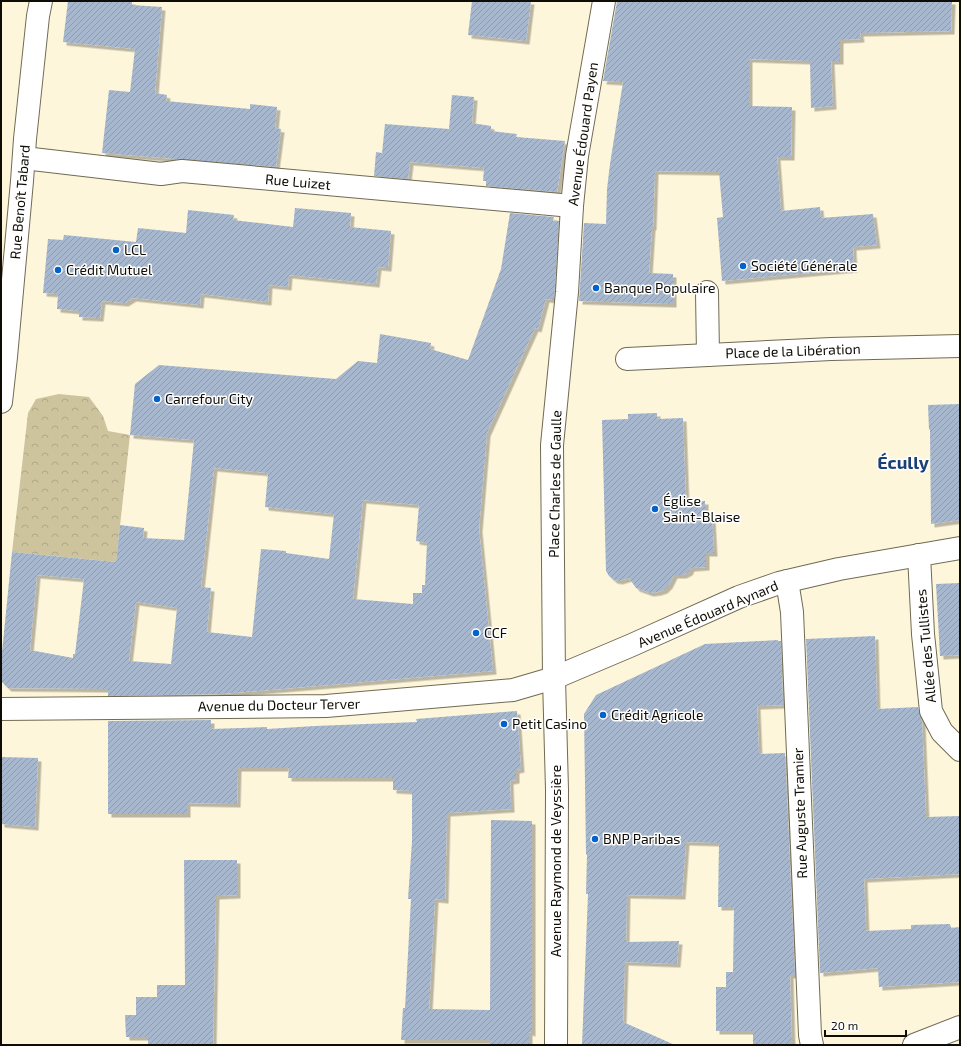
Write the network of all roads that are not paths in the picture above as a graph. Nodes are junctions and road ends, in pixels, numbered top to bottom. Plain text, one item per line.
1 (41, 1) edge
2 (604, 1) edge
3 (24, 158) junction
4 (572, 206) junction
5 (567, 292) joint
6 (707, 292) dead end
7 (960, 346) edge
8 (708, 355) junction
9 (627, 359) dead end
10 (1, 402) edge
11 (960, 548) edge
12 (919, 555) junction
13 (787, 581) junction
14 (554, 678) junction
15 (1, 708) edge
16 (960, 750) edge
17 (960, 1028) edge
18 (556, 1045) edge
19 (812, 1045) edge
20 (914, 1045) edge

1 - 3 street, Rue Benoît Tabard
2 - 4 street, Avenue Édouard Payen
3 - 4 street, Rue Luizet
3 - 10 street, Rue Benoît Tabard
4 - 5 street, Avenue Édouard Payen
5 - 14 street, Place Charles de Gaulle
6 - 8 street
7 - 8 street, Place de la Libération
8 - 9 street, Place de la Libération
11 - 12 street, Avenue Édouard Aynard
12 - 13 street, Avenue Édouard Aynard
12 - 16 street, Allée des Tullistes
13 - 14 street, Avenue Édouard Aynard
13 - 19 street, Rue Auguste Tramier
14 - 15 street, Avenue du Docteur Terver
14 - 18 street, Avenue Raymond de Veyssière
17 - 20 street

